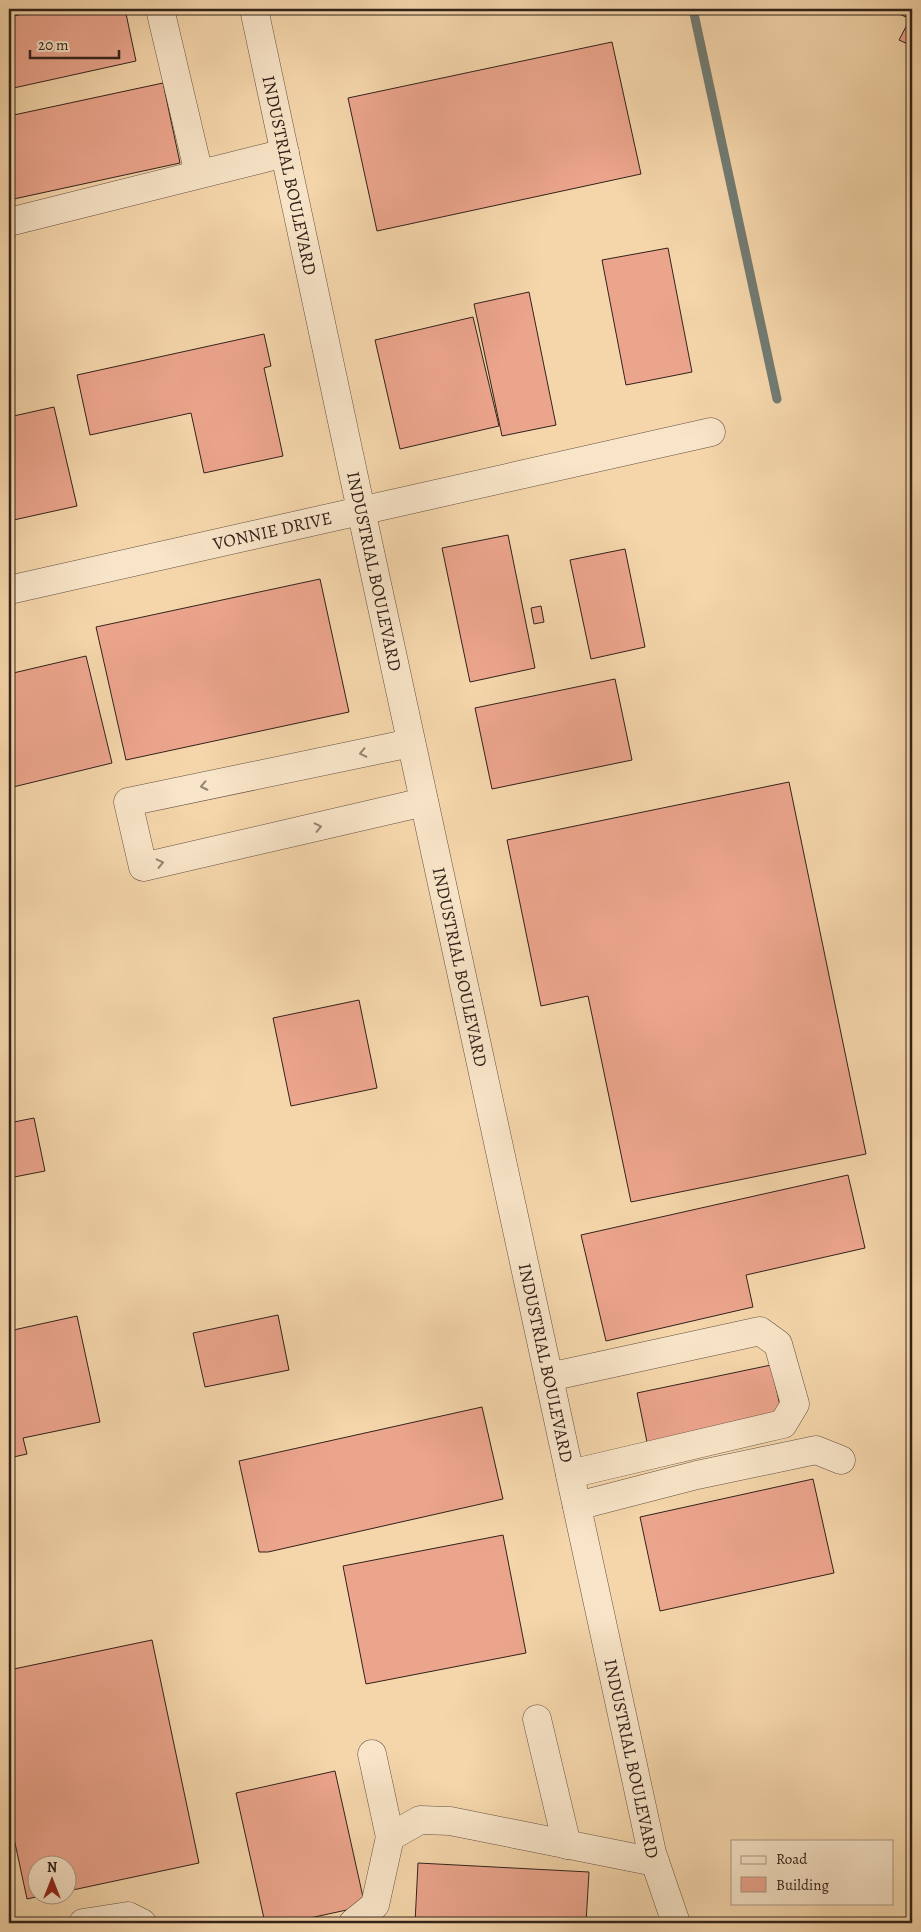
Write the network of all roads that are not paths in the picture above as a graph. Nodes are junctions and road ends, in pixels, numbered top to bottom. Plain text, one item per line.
1 (160, 9) edge
2 (254, 9) edge
3 (285, 153) junction
4 (200, 174) junction
5 (9, 222) edge
6 (711, 432) dead end
7 (361, 510) junction
8 (9, 590) edge
9 (411, 743) junction
10 (424, 802) junction
11 (549, 1377) junction
12 (841, 1460) dead end
13 (570, 1474) junction
14 (577, 1506) junction
15 (537, 1719) dead end
16 (372, 1754) dead end
17 (390, 1837) junction
18 (567, 1845) junction
19 (655, 1862) junction
20 (83, 1923) edge
21 (142, 1923) edge
22 (353, 1923) edge
23 (676, 1923) edge

1 - 4 street
2 - 3 street, INDUSTRIAL BOULEVARD
3 - 4 street
3 - 7 street, INDUSTRIAL BOULEVARD
4 - 5 street
6 - 7 street, VONNIE DRIVE
7 - 8 street, VONNIE DRIVE
7 - 9 street, INDUSTRIAL BOULEVARD
9 - 10 street, INDUSTRIAL BOULEVARD
9 -> 10 street
10 - 11 street, INDUSTRIAL BOULEVARD
11 - 13 street, INDUSTRIAL BOULEVARD
11 - 13 street
12 - 14 street
13 - 14 street, INDUSTRIAL BOULEVARD
14 - 19 street, INDUSTRIAL BOULEVARD
15 - 18 street
16 - 17 street
17 - 18 street
17 - 22 street
18 - 19 street
19 - 23 street, INDUSTRIAL BOULEVARD
20 - 21 street

